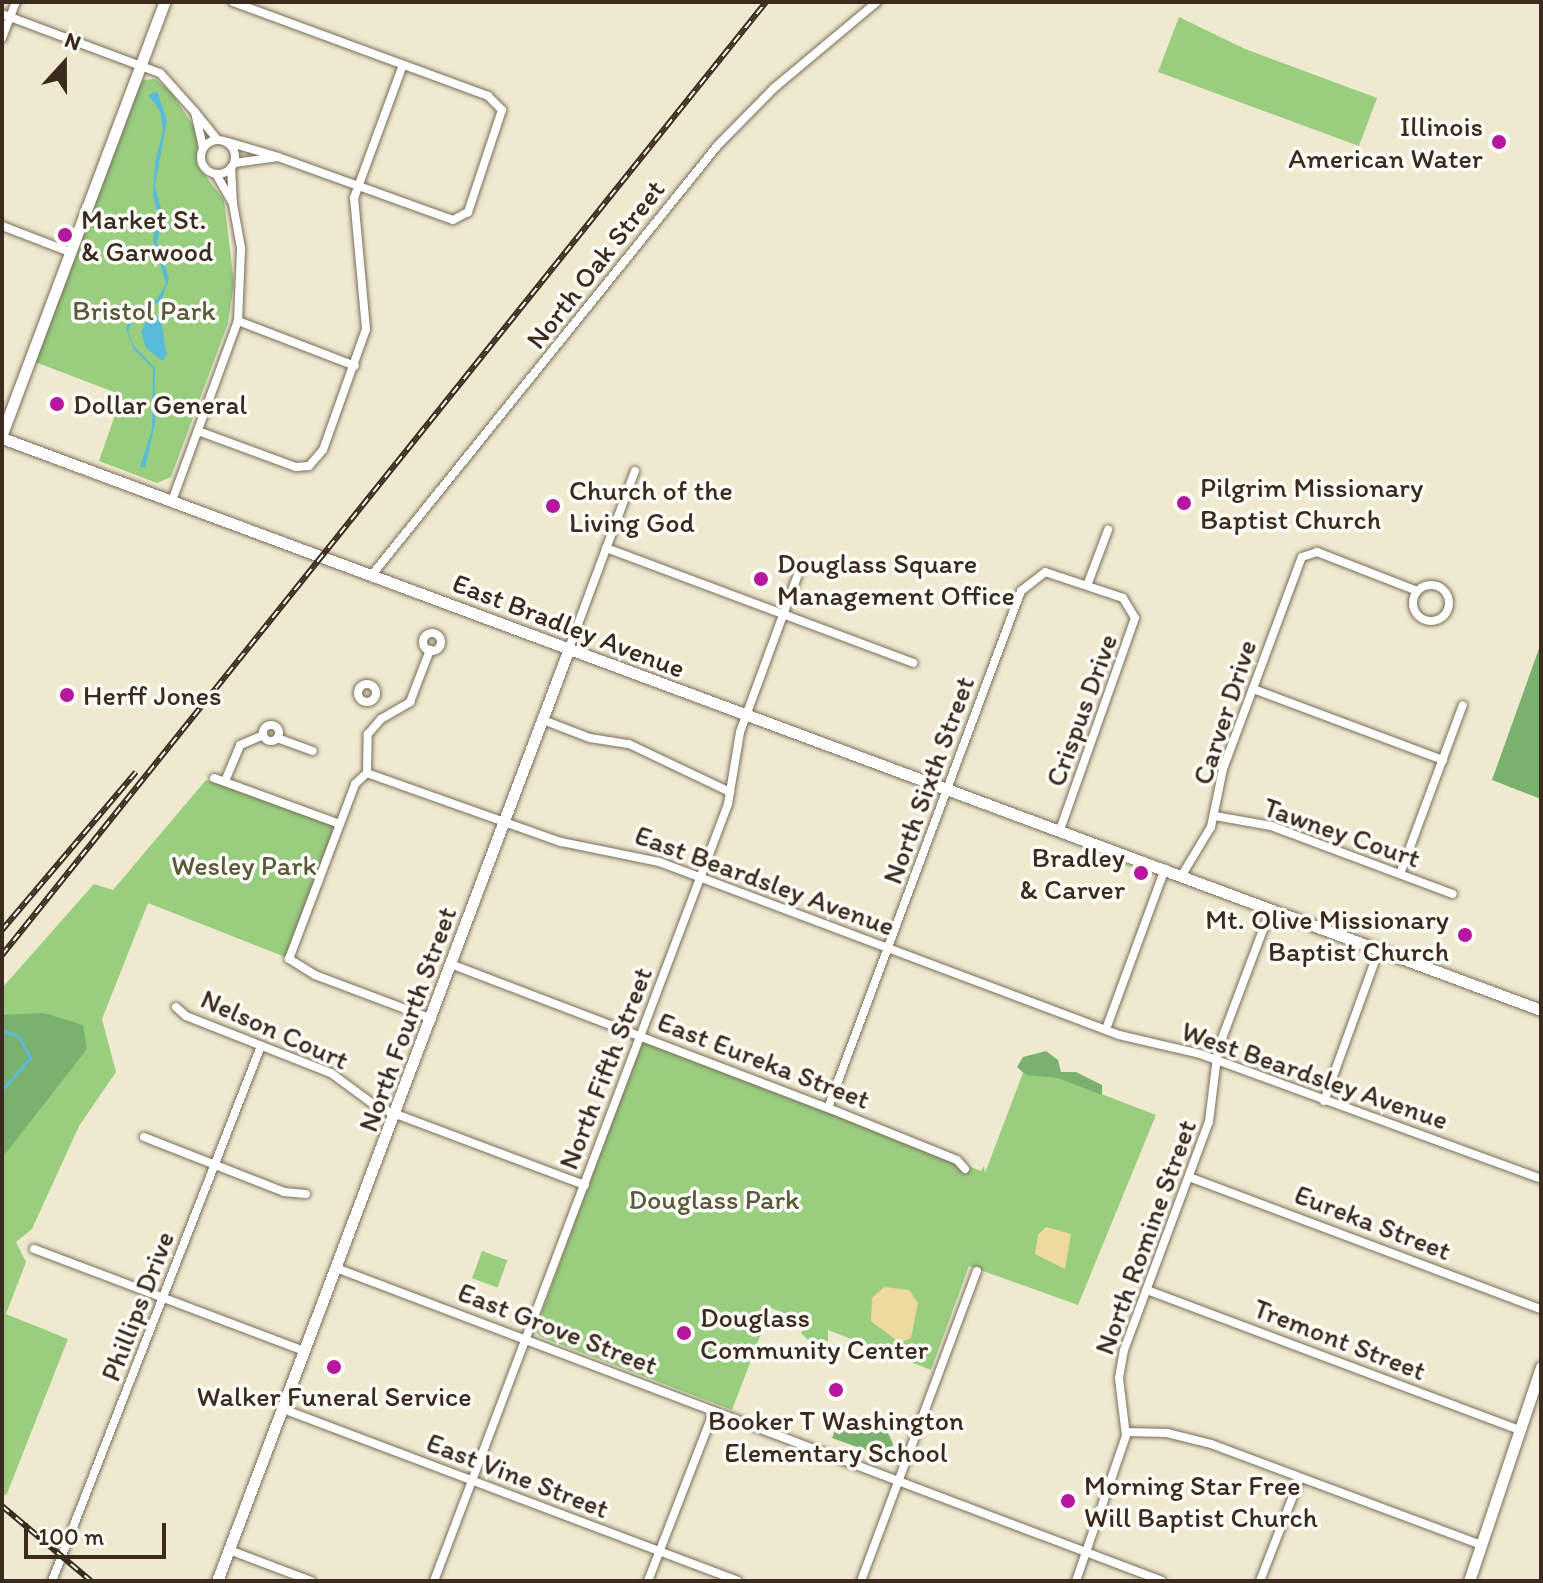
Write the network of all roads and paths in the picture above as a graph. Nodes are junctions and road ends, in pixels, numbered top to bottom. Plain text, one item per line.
1 (16, 2) edge
2 (164, 2) edge
3 (233, 2) edge
4 (877, 2) edge
5 (6, 15) edge
6 (2, 38) edge
7 (140, 65) junction
8 (403, 65) junction
9 (195, 112) junction
10 (217, 139) junction
11 (228, 142) junction
12 (203, 147) junction
13 (278, 157) junction
14 (233, 165) junction
15 (216, 174) junction
16 (358, 187) junction
17 (233, 204) junction
18 (2, 226) edge
19 (67, 251) junction
20 (238, 321) junction
21 (355, 366) junction
22 (198, 431) junction
23 (2, 436) edge
24 (635, 471) dead end
25 (172, 501) junction
26 (1108, 530) dead end
27 (606, 548) junction
28 (801, 566) dead end
29 (371, 576) junction
30 (1088, 583) junction
31 (1417, 591) junction
32 (783, 614) junction
33 (430, 650) dead end
34 (568, 651) junction
35 (913, 663) dead end
36 (1253, 689) junction
37 (372, 701) dead end
38 (1463, 705) dead end
39 (746, 717) junction
40 (381, 719) junction
41 (543, 720) junction
42 (313, 751) dead end
43 (1443, 760) junction
44 (367, 773) junction
45 (214, 778) dead end
46 (225, 781) junction
47 (948, 788) junction
48 (730, 792) junction
49 (1215, 816) junction
50 (506, 821) junction
51 (340, 824) junction
52 (1060, 830) junction
53 (1165, 869) junction
54 (1400, 874) junction
55 (1182, 875) junction
56 (701, 877) junction
57 (1453, 894) dead end
58 (1271, 909) junction
59 (889, 948) junction
60 (1379, 950) junction
61 (453, 965) junction
62 (1029, 1000) joint
63 (176, 1007) dead end
64 (1541, 1010) edge
65 (432, 1019) junction
66 (1106, 1029) junction
67 (640, 1036) junction
68 (261, 1046) junction
69 (1218, 1061) junction
70 (1324, 1101) junction
71 (828, 1108) junction
72 (397, 1114) junction
73 (144, 1137) dead end
74 (215, 1166) junction
75 (965, 1169) dead end
76 (1189, 1177) junction
77 (1541, 1179) edge
78 (585, 1185) junction
79 (306, 1194) dead end
80 (34, 1249) dead end
81 (336, 1268) junction
82 (977, 1271) dead end
83 (1147, 1290) junction
84 (164, 1297) junction
85 (1541, 1309) edge
86 (526, 1340) junction
87 (304, 1351) junction
88 (1541, 1367) edge
89 (283, 1409) junction
90 (714, 1411) junction
91 (1517, 1429) junction
92 (1126, 1432) junction
93 (1300, 1478) junction
94 (472, 1481) junction
95 (899, 1481) junction
96 (1481, 1545) junction
97 (229, 1550) junction
98 (659, 1552) junction
99 (1087, 1552) junction
100 (52, 1581) edge
101 (217, 1581) edge
102 (311, 1581) edge
103 (434, 1581) edge
104 (648, 1581) edge
105 (738, 1581) edge
106 (861, 1581) edge
107 (1076, 1581) edge
108 (1162, 1581) edge
109 (1260, 1581) edge
110 (1469, 1581) edge

1 - 5 street
2 - 7 main road
3 - 8 street
4 - 29 street, North Oak Street
5 - 6 street
5 - 7 street
7 - 9 street
7 - 19 main road
8 - 16 street
8 - 16 street
9 - 10 street
9 - 12 street
10 - 11 street
10 - 12 street
11 - 13 street
11 - 14 street
12 - 15 street
13 - 14 street
13 - 16 street
14 - 15 street
14 - 17 street
15 - 17 street
16 - 21 street
17 - 20 street
18 - 19 street
19 - 23 main road
20 - 21 street
20 - 22 street
21 - 22 street
22 - 25 street
23 - 25 main road, East Bradley Avenue
24 - 27 street, North Fourth Street
25 - 29 main road, East Bradley Avenue
26 - 30 street
27 - 32 street
27 - 34 street, North Fourth Street
28 - 32 street, North Fifth Street
29 - 34 main road, East Bradley Avenue
30 - 47 street, North Sixth Street
30 - 52 street, Crispus Drive
31 - 31 street
31 - 36 street, Carver Drive
32 - 35 street
32 - 39 street, North Fifth Street
33 - 40 street
34 - 39 main road, East Bradley Avenue
34 - 41 main road, North Fourth Street
36 - 43 street
36 - 49 street, Carver Drive
37 - 40 street
38 - 43 street
39 - 47 main road, East Bradley Avenue
39 - 48 street, North Fifth Street
40 - 44 street
41 - 48 street
41 - 50 main road, North Fourth Street
42 - 46 street
43 - 54 street
44 - 50 street, East Beardsley Avenue
44 - 51 street
45 - 46 street
46 - 51 street
47 - 52 main road, East Bradley Avenue
47 - 59 street, North Sixth Street
48 - 56 street, North Fifth Street
49 - 54 street, Tawney Court
49 - 55 street, Carver Drive
50 - 56 street, East Beardsley Avenue
50 - 61 main road, North Fourth Street
51 - 65 street
52 - 53 main road, East Bradley Avenue
53 - 55 main road, East Bradley Avenue
53 - 66 street
54 - 57 street, Tawney Court
55 - 58 main road, East Bradley Avenue
56 - 59 street, East Beardsley Avenue
56 - 67 street, North Fifth Street
58 - 60 main road, East Bradley Avenue
58 - 69 street, North Romine Street
59 - 62 street, East Beardsley Avenue
59 - 71 street, North Sixth Street
60 - 64 main road, East Bradley Avenue
60 - 70 street
61 - 65 main road, North Fourth Street
61 - 67 street, East Eureka Street
62 - 66 street, West Beardsley Avenue
63 - 68 street, Nelson Court
65 - 72 main road, North Fourth Street
66 - 69 street, West Beardsley Avenue
67 - 71 street, East Eureka Street
67 - 78 street, North Fifth Street
68 - 72 street, Nelson Court
68 - 74 street, Phillips Drive
69 - 70 street, West Beardsley Avenue
69 - 76 street, North Romine Street
70 - 77 street, West Beardsley Avenue
71 - 75 street, East Eureka Street
72 - 78 street, Nelson Court
72 - 81 main road, North Fourth Street
73 - 74 street
74 - 79 street
74 - 84 street, Phillips Drive
76 - 83 street, North Romine Street
76 - 85 street, Eureka Street
78 - 86 street, North Fifth Street
80 - 84 street
81 - 86 street, East Grove Street
81 - 87 main road, North Fourth Street
82 - 95 street
83 - 91 street, Tremont Street
83 - 92 street, North Romine Street
84 - 87 street
84 - 100 street, Phillips Drive
86 - 90 street, East Grove Street
86 - 94 street, North Fifth Street
87 - 89 main road, North Fourth Street
88 - 91 main road
89 - 94 street, East Vine Street
89 - 97 main road, North Fourth Street
90 - 95 street, East Grove Street
90 - 98 street
91 - 96 main road
92 - 93 street
92 - 99 street, North Romine Street
93 - 96 street
93 - 109 street
94 - 98 street, East Vine Street
94 - 103 street, North Fifth Street
95 - 99 street, East Grove Street
95 - 106 street
96 - 110 main road
97 - 101 main road, North Fourth Street
97 - 102 street
98 - 104 street
98 - 105 street, East Vine Street
99 - 107 street, North Romine Street
99 - 108 street, East Grove Street

